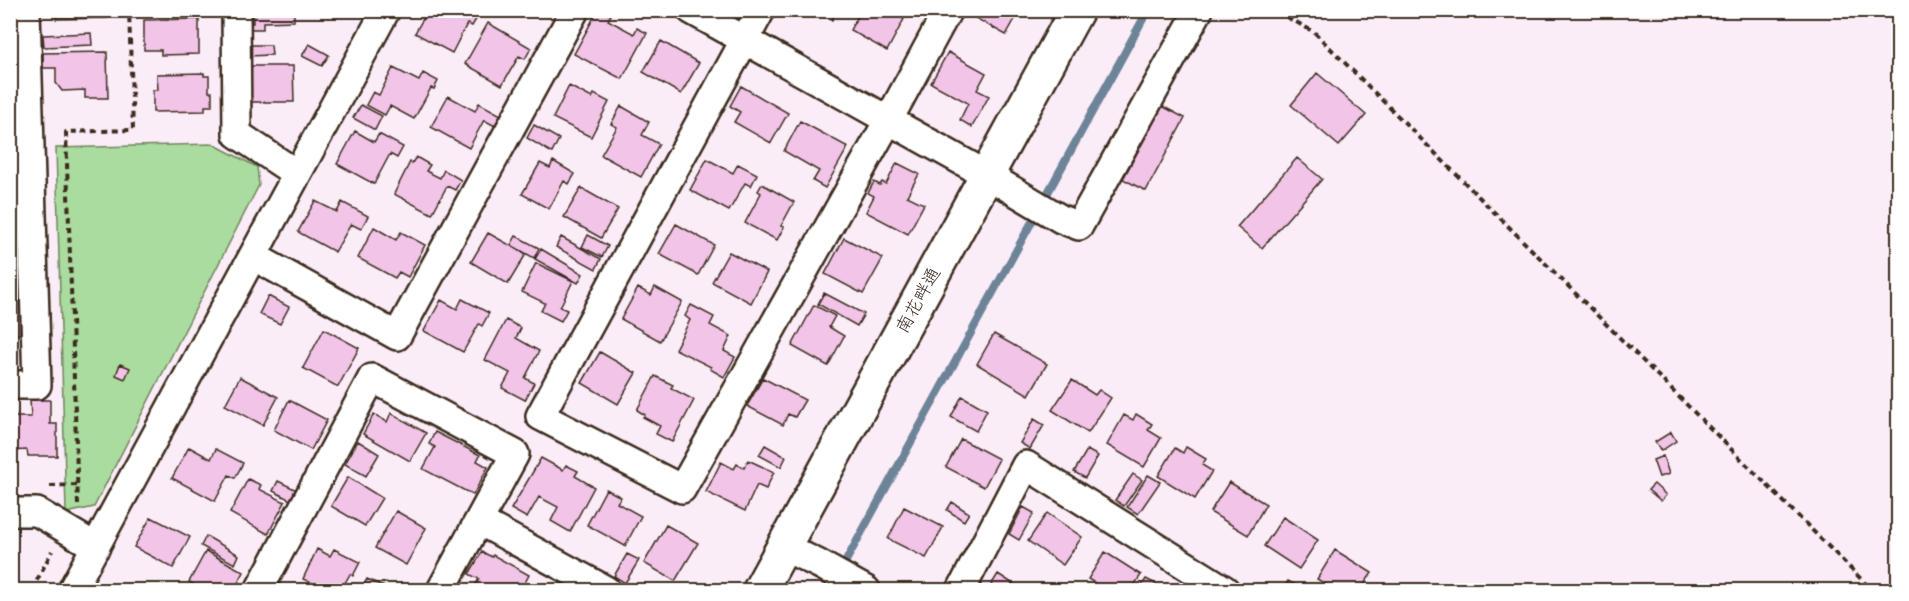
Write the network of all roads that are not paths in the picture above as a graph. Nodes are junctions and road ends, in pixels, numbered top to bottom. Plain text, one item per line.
1 (26, 10) edge
2 (236, 10) edge
3 (386, 10) edge
4 (574, 10) edge
5 (691, 10) edge
6 (761, 10) edge
7 (948, 10) edge
8 (1077, 10) edge
9 (1199, 10) edge
10 (745, 40) junction
11 (888, 121) junction
12 (297, 174) junction
13 (987, 175) junction
14 (253, 256) junction
15 (10, 385) edge
16 (10, 512) edge
17 (479, 521) junction
18 (96, 547) junction
19 (784, 547) junction
20 (866, 590) edge
21 (72, 591) edge
22 (259, 591) edge
23 (441, 591) edge
24 (606, 591) edge
25 (760, 591) edge
26 (961, 591) edge
27 (1225, 591) edge

1 - 15 street
2 - 12 street
3 - 12 street
4 - 14 street
5 - 10 street
6 - 10 street
7 - 11 street
8 - 13 street, 南花畔通
9 - 13 street
10 - 11 street
10 - 11 street
11 - 13 street
12 - 14 street
13 - 19 street, 南花畔通
14 - 18 street
16 - 18 street
17 - 22 street
17 - 23 street
17 - 24 street
18 - 21 street
19 - 20 street
19 - 25 street, 南花畔通
26 - 27 street

